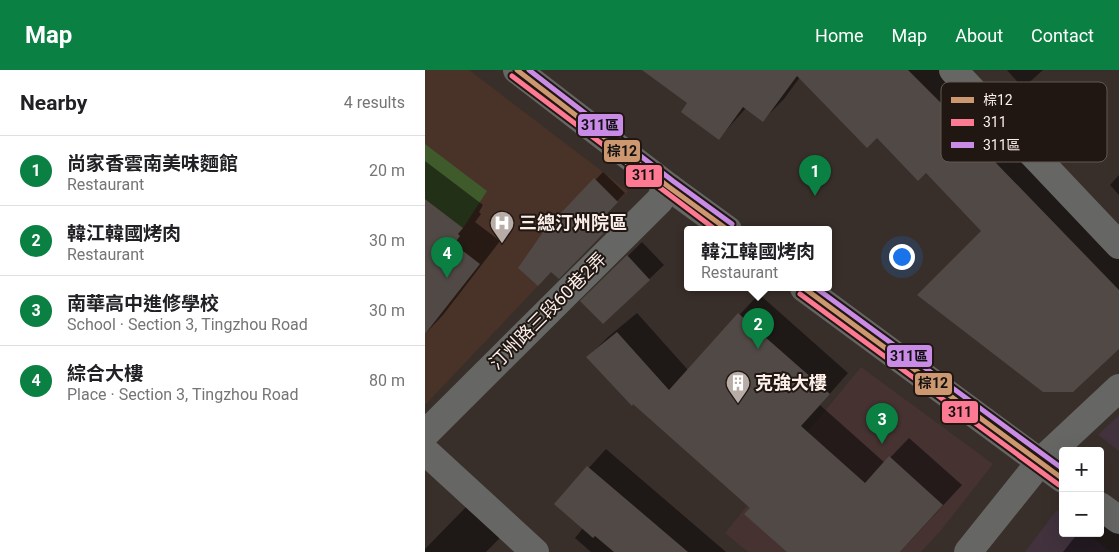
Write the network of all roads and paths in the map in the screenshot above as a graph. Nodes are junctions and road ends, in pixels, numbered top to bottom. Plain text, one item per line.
1 (517, 70) edge
2 (953, 70) edge
3 (964, 82) edge
4 (1040, 162) edge
5 (669, 187) junction
6 (723, 226) edge
7 (1119, 245) edge
8 (808, 291) edge
9 (1119, 388) edge
10 (425, 434) edge
11 (425, 451) edge
12 (1041, 462) junction
13 (1059, 476) edge
14 (1104, 509) edge
15 (1119, 520) edge
16 (535, 552) edge
17 (968, 552) edge

1 - 5 street
2 - 3 street
4 - 7 street
5 - 6 street
5 - 10 street, 汀州路三段60巷2弄
8 - 12 street
9 - 12 street
11 - 16 street
12 - 13 street
12 - 17 street
14 - 15 street

